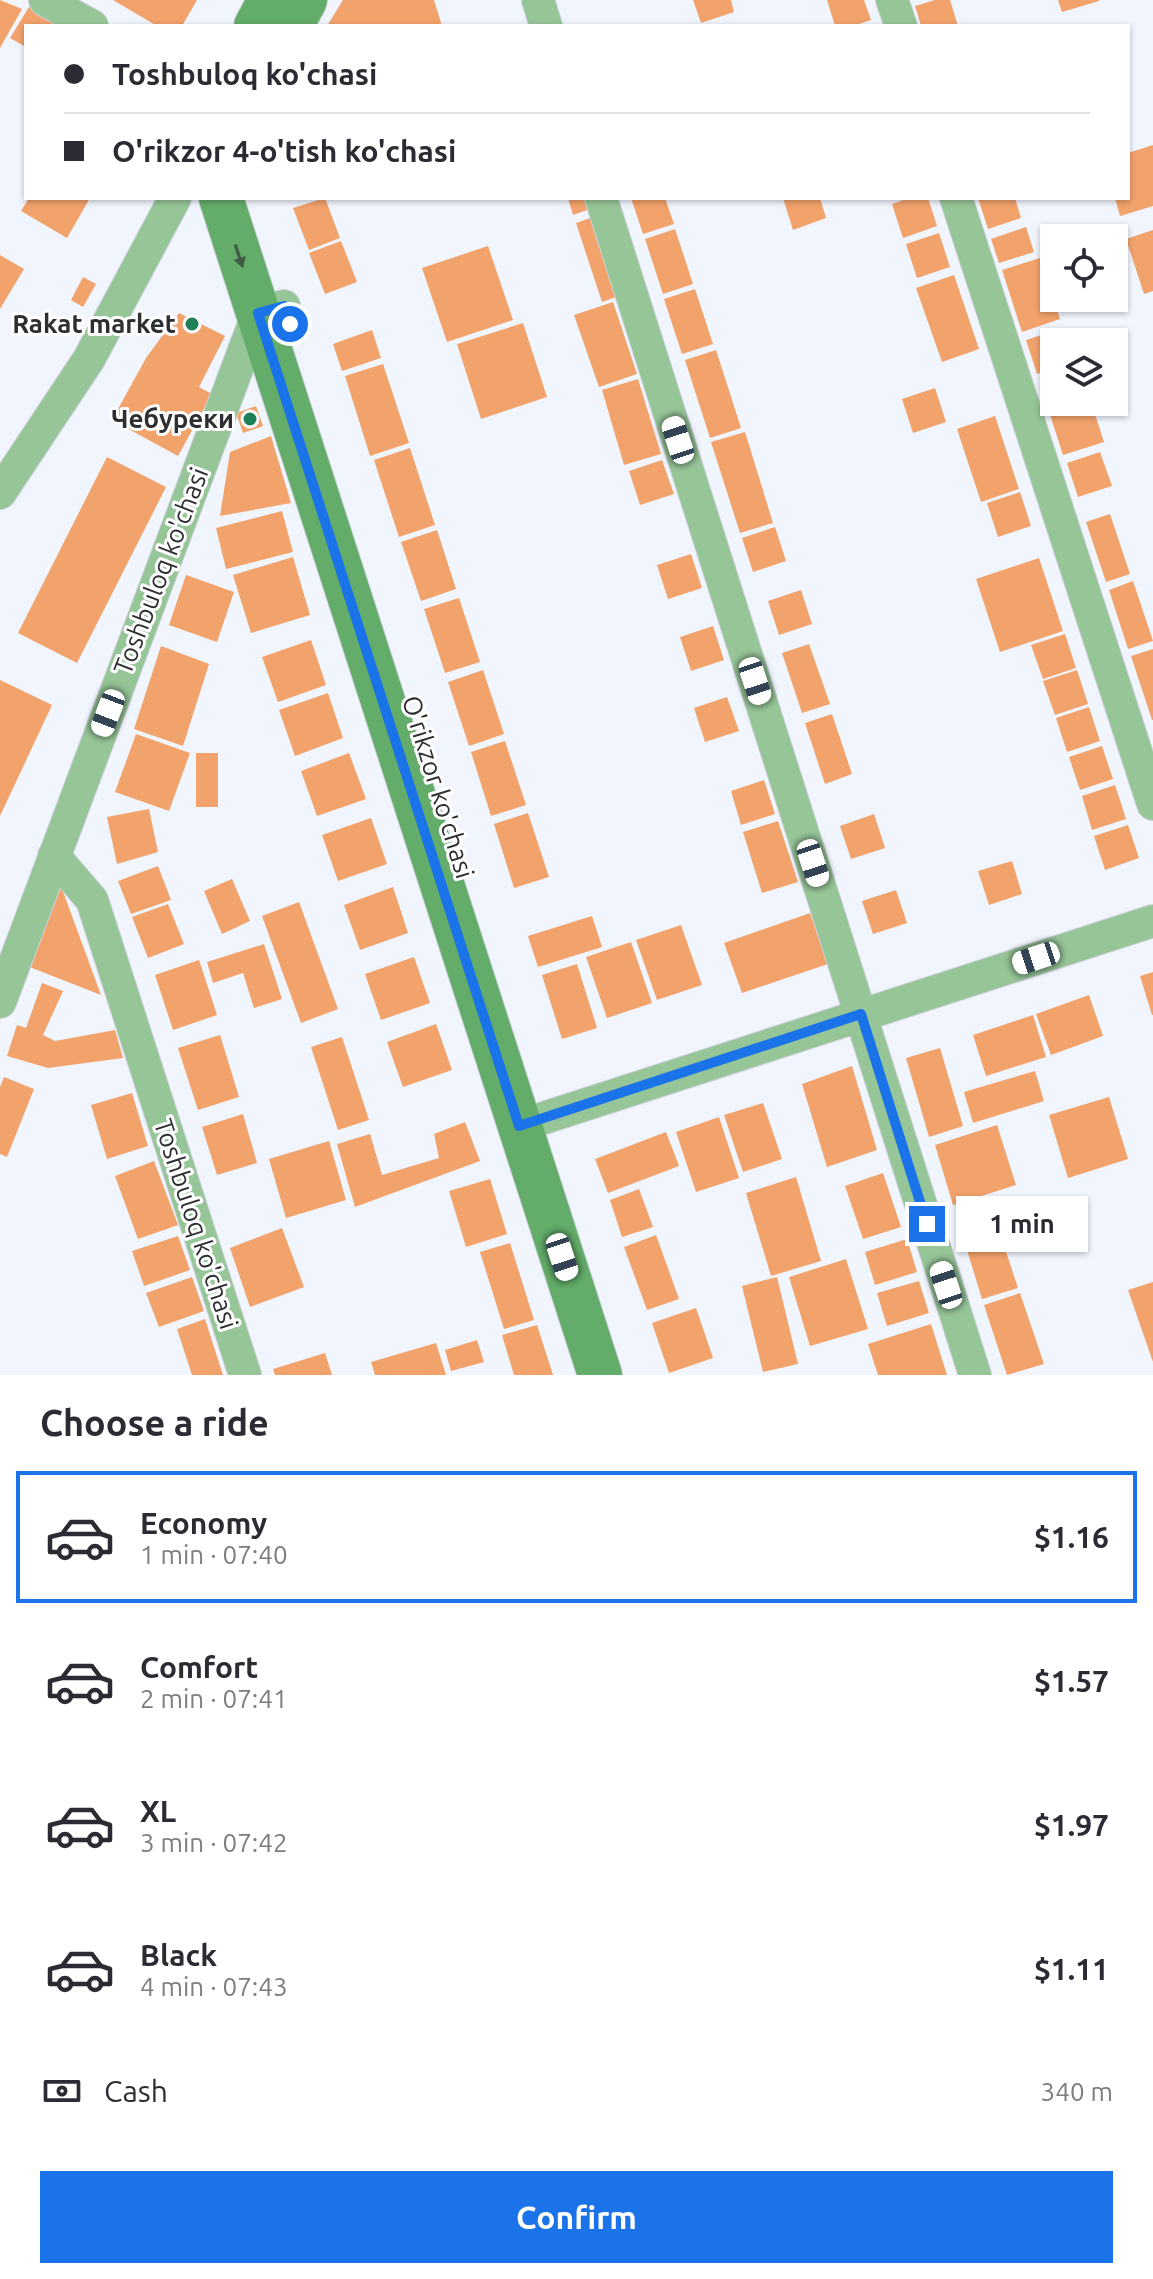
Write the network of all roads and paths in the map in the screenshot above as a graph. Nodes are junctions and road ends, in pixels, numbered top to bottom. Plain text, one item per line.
1 (45, 0) edge
2 (270, 0) edge
3 (305, 0) edge
4 (892, 0) edge
5 (88, 24) edge
6 (257, 24) edge
7 (292, 24) edge
8 (900, 24) edge
9 (174, 200) edge
10 (222, 200) edge
11 (252, 200) edge
12 (602, 200) edge
13 (957, 200) edge
14 (271, 309) junction
15 (0, 493) edge
16 (1153, 804) edge
17 (54, 856) junction
18 (1153, 921) edge
19 (0, 1002) edge
20 (861, 1014) junction
21 (530, 1122) junction
22 (245, 1375) edge
23 (600, 1375) edge
24 (627, 1375) edge
25 (975, 1375) edge

1 - 5 street
2 - 6 main road
3 - 7 main road
4 - 8 street
9 - 15 street
10 -> 14 main road, O'rikzor ko'chasi
11 - 14 main road, O'rikzor ko'chasi
12 - 20 street
13 - 16 street
14 - 17 street, Toshbuloq ko'chasi
14 - 21 main road, O'rikzor ko'chasi
17 - 19 street, Toshbuloq ko'chasi
17 - 22 street, Toshbuloq ko'chasi
18 - 20 street
20 - 21 street
20 - 25 street
21 - 23 main road, O'rikzor ko'chasi
21 - 24 main road, O'rikzor ko'chasi

